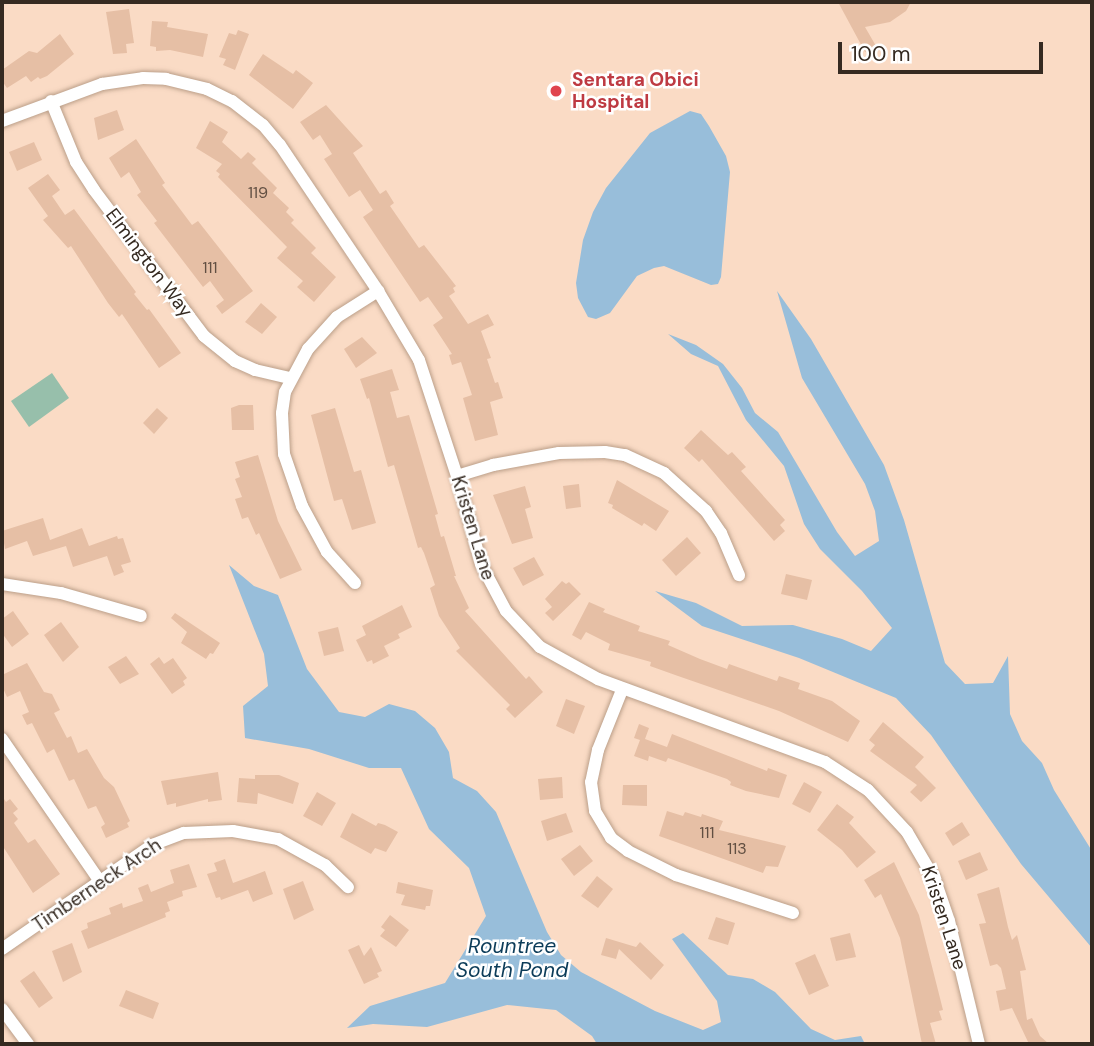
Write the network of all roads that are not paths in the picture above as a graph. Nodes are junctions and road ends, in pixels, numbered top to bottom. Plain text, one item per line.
1 (51, 101) junction
2 (5, 117) edge
3 (378, 291) junction
4 (291, 378) junction
5 (457, 476) junction
6 (739, 575) dead end
7 (355, 583) dead end
8 (2, 584) edge
9 (141, 616) dead end
10 (622, 690) junction
11 (2, 739) edge
12 (99, 880) junction
13 (348, 887) dead end
14 (793, 913) dead end
15 (2, 949) edge
16 (2, 1010) edge
17 (28, 1044) edge
18 (979, 1044) edge

1 - 2 street, Kristen Lane
1 - 3 street, Kristen Lane
1 - 4 street, Elmington Way
3 - 4 street
3 - 5 street, Kristen Lane
4 - 7 street
5 - 6 street
5 - 10 street, Kristen Lane
8 - 9 street
10 - 14 street
10 - 18 street, Kristen Lane
11 - 12 street
12 - 13 street, Timberneck Arch
12 - 15 street, Timberneck Arch
16 - 17 street

